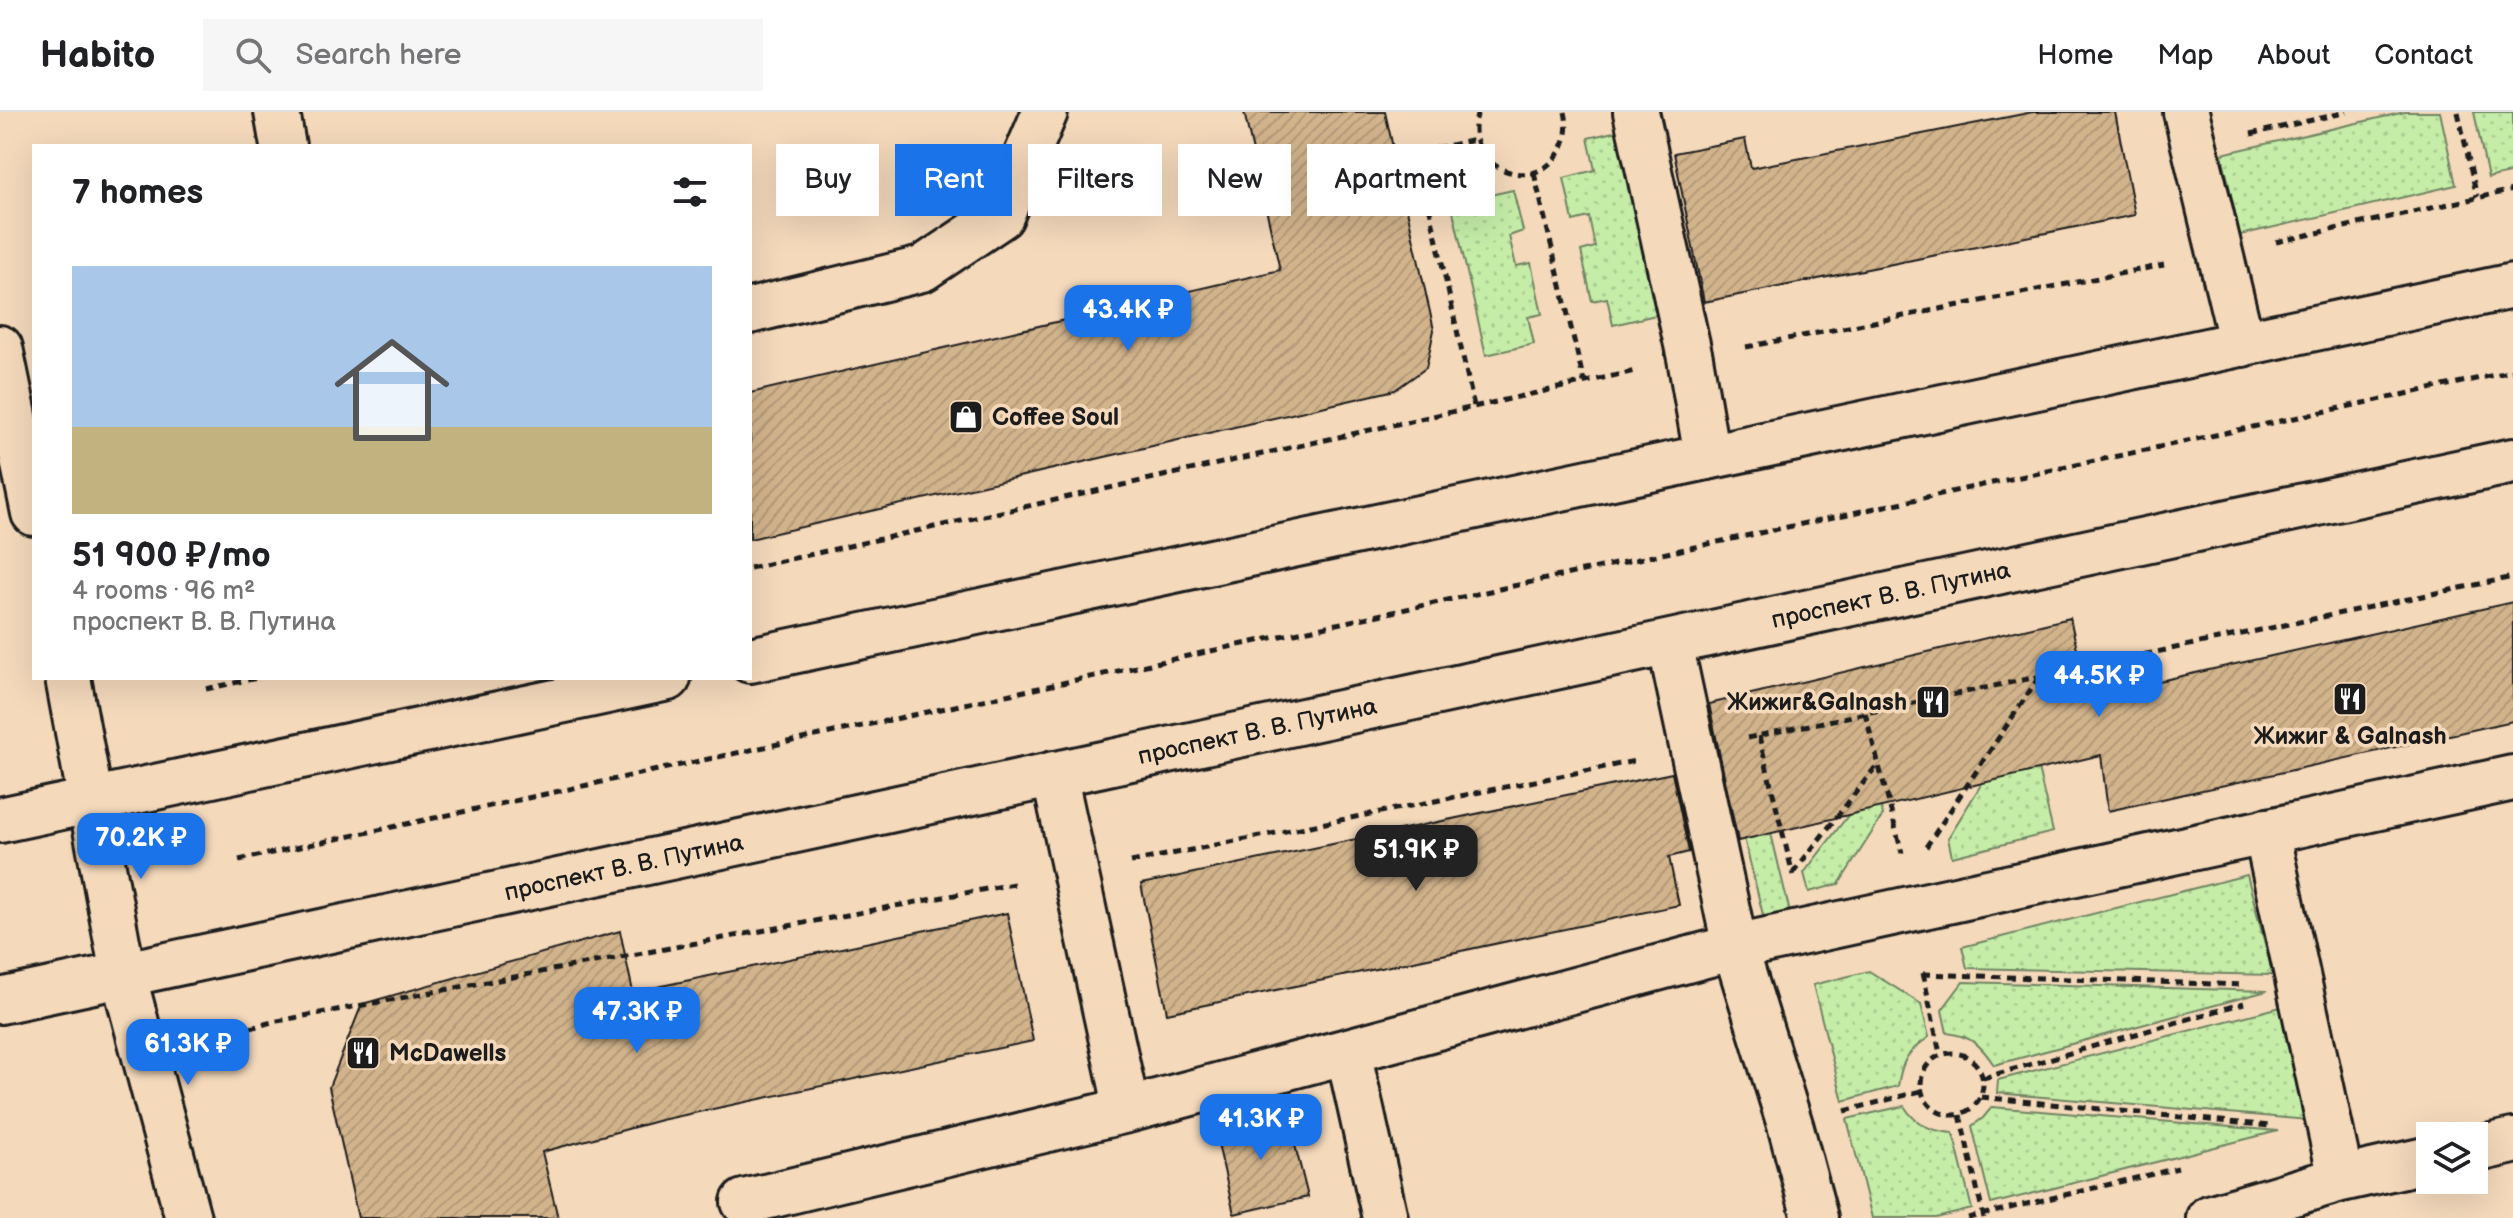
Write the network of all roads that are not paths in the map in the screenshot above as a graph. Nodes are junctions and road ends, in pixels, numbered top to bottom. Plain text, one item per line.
1 (277, 112) edge
2 (1045, 112) edge
3 (1636, 112) edge
4 (2190, 130) edge
5 (283, 144) edge
6 (2513, 286) edge
7 (752, 311) edge
8 (2242, 344) junction
9 (0, 348) edge
10 (1707, 457) junction
11 (2513, 461) edge
12 (32, 503) edge
13 (1670, 643) junction
14 (752, 660) edge
15 (68, 680) edge
16 (659, 680) edge
17 (1054, 774) junction
18 (2513, 778) edge
19 (91, 801) junction
20 (0, 820) edge
21 (2266, 831) junction
22 (1735, 947) junction
23 (123, 974) junction
24 (0, 1001) edge
25 (1348, 1051) junction
26 (1127, 1110) junction
27 (2513, 1141) edge
28 (2488, 1147) edge
29 (2416, 1162) edge
30 (2341, 1179) junction
31 (744, 1202) dead end
32 (188, 1218) edge
33 (1385, 1218) edge
34 (1815, 1218) edge
35 (2209, 1218) edge

1 - 5 main road
2 - 7 main road
3 - 10 main road
4 - 8 main road
6 - 8 main road
8 - 10 main road
9 - 12 main road
10 - 14 main road
11 - 13 main road, проспект В. В. Путина
13 - 17 main road, проспект В. В. Путина
13 - 22 main road
15 - 19 main road
16 - 19 main road
17 - 23 main road, проспект В. В. Путина
17 - 26 main road
18 - 21 main road
19 - 20 main road
19 - 23 main road
21 - 22 main road
21 - 30 main road
22 - 25 main road
22 - 34 main road
23 - 24 main road, проспект В. В. Путина
23 - 32 main road
25 - 26 main road
25 - 33 main road
26 - 31 main road
27 - 28 main road
29 - 30 main road
30 - 35 main road

